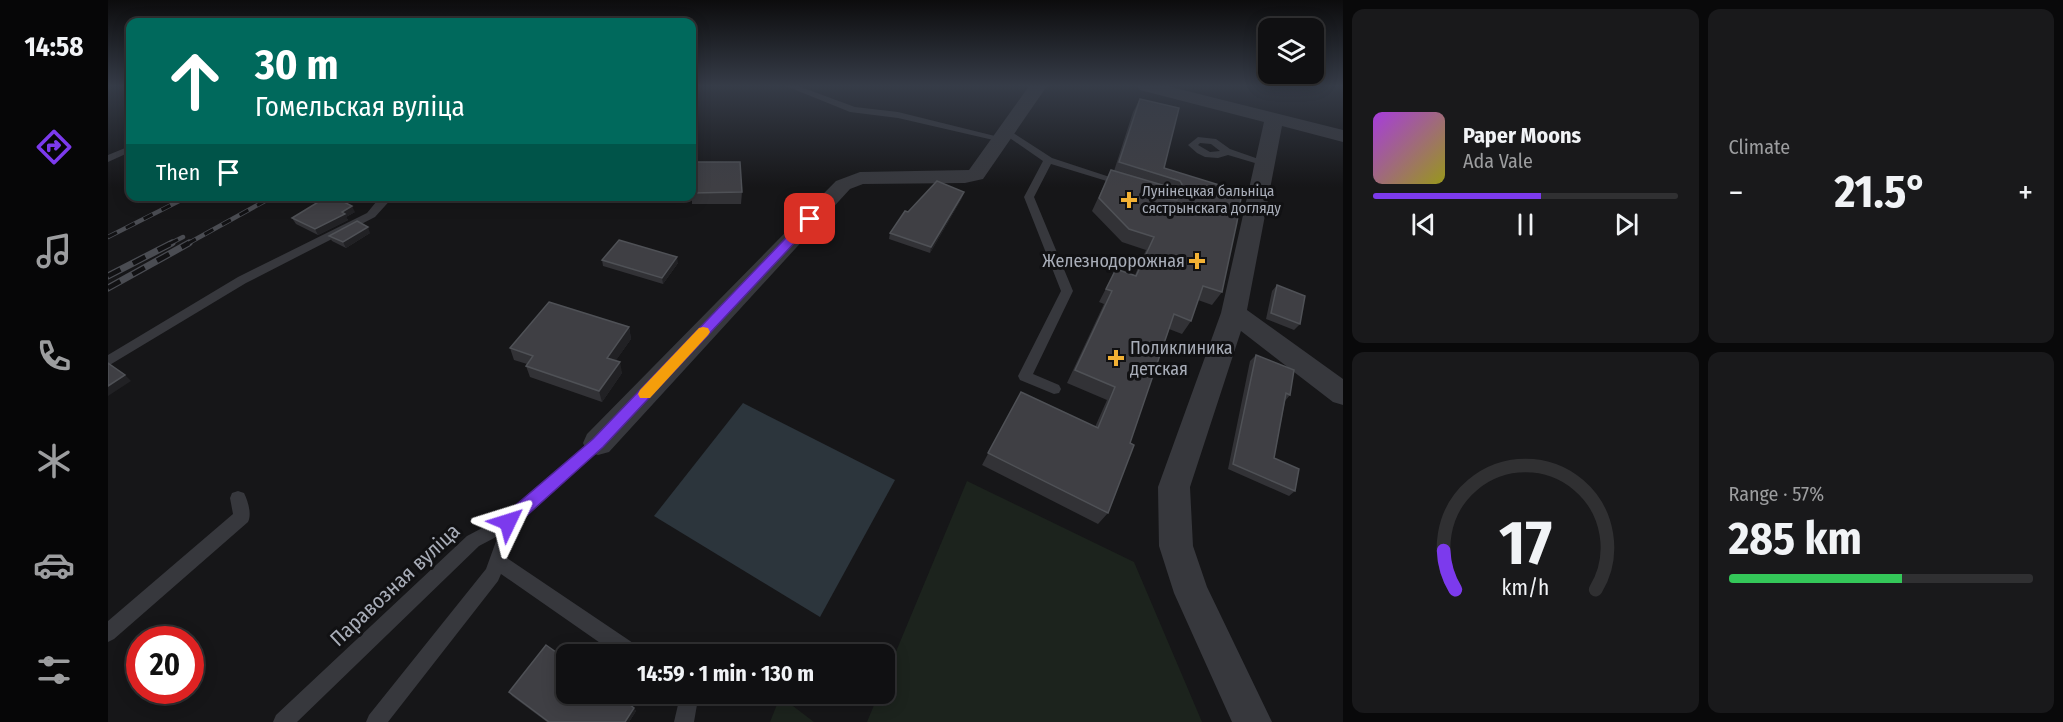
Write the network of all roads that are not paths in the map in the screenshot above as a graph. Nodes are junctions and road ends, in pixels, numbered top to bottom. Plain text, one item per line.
1 (923, 120) edge
2 (1015, 120) edge
3 (1274, 120) edge
4 (1280, 120) edge
5 (1004, 135) junction
6 (1343, 136) edge
7 (126, 151) edge
8 (1227, 151) dead end
9 (108, 159) edge
10 (1047, 160) junction
11 (1265, 163) junction
12 (1134, 186) edge
13 (381, 201) edge
14 (1234, 313) junction
15 (108, 361) edge
16 (1054, 389) dead end
17 (1343, 394) edge
18 (598, 443) joint
19 (238, 498) dead end
20 (508, 522) junction
21 (497, 561) junction
22 (108, 633) edge
23 (617, 644) edge
24 (688, 704) edge
25 (284, 722) edge
26 (376, 722) edge
27 (684, 722) edge
28 (1252, 722) edge

1 - 5 lane
2 - 5 street
3 - 11 street
4 - 6 street
5 - 10 lane
5 - 18 street
7 - 9 lane
8 - 11 lane
10 - 12 lane
10 - 16 lane
11 - 14 street
13 - 15 lane
14 - 17 street
14 - 28 street
18 - 20 lane, Паравозная вуліца
19 - 22 lane
20 - 21 lane
20 - 25 lane, Паравозная вуліца
21 - 23 lane
21 - 26 lane
24 - 27 lane

